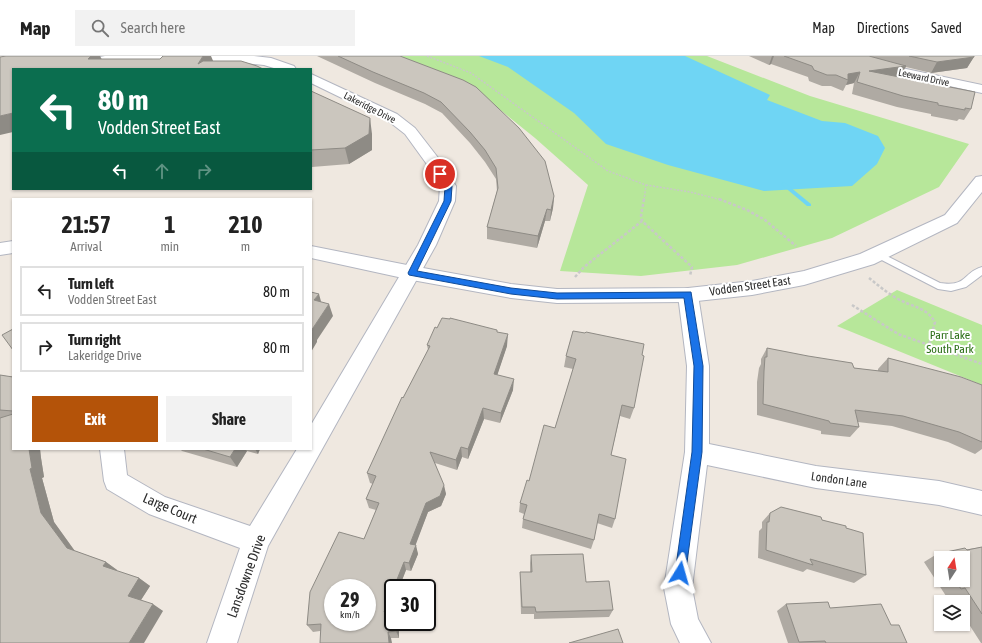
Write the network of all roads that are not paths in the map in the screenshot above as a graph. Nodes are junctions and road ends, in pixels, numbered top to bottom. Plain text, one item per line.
1 (844, 56) edge
2 (143, 58) edge
3 (94, 60) edge
4 (286, 68) edge
5 (312, 78) edge
6 (982, 89) edge
7 (982, 181) edge
8 (12, 247) edge
9 (0, 249) edge
10 (312, 252) edge
11 (877, 254) junction
12 (982, 270) edge
13 (412, 273) junction
14 (688, 295) junction
15 (312, 445) edge
16 (112, 450) edge
17 (309, 450) edge
18 (697, 452) junction
19 (982, 503) edge
20 (256, 541) junction
21 (222, 643) edge
22 (696, 643) edge

1 - 6 street, Leeward Drive
2 - 3 street
2 - 4 street
5 - 13 street, Lakeridge Drive
7 - 11 street, Vodden Street East
8 - 9 street
10 - 13 street, Vodden Street East
11 - 12 lane
11 - 14 street, Vodden Street East
13 - 14 street, Vodden Street East
13 - 15 street, Lansdowne Drive
14 - 18 street
16 - 20 street, Large Court
17 - 20 street, Lansdowne Drive
18 - 19 street, London Lane
18 - 22 street
20 - 21 street, Lansdowne Drive

